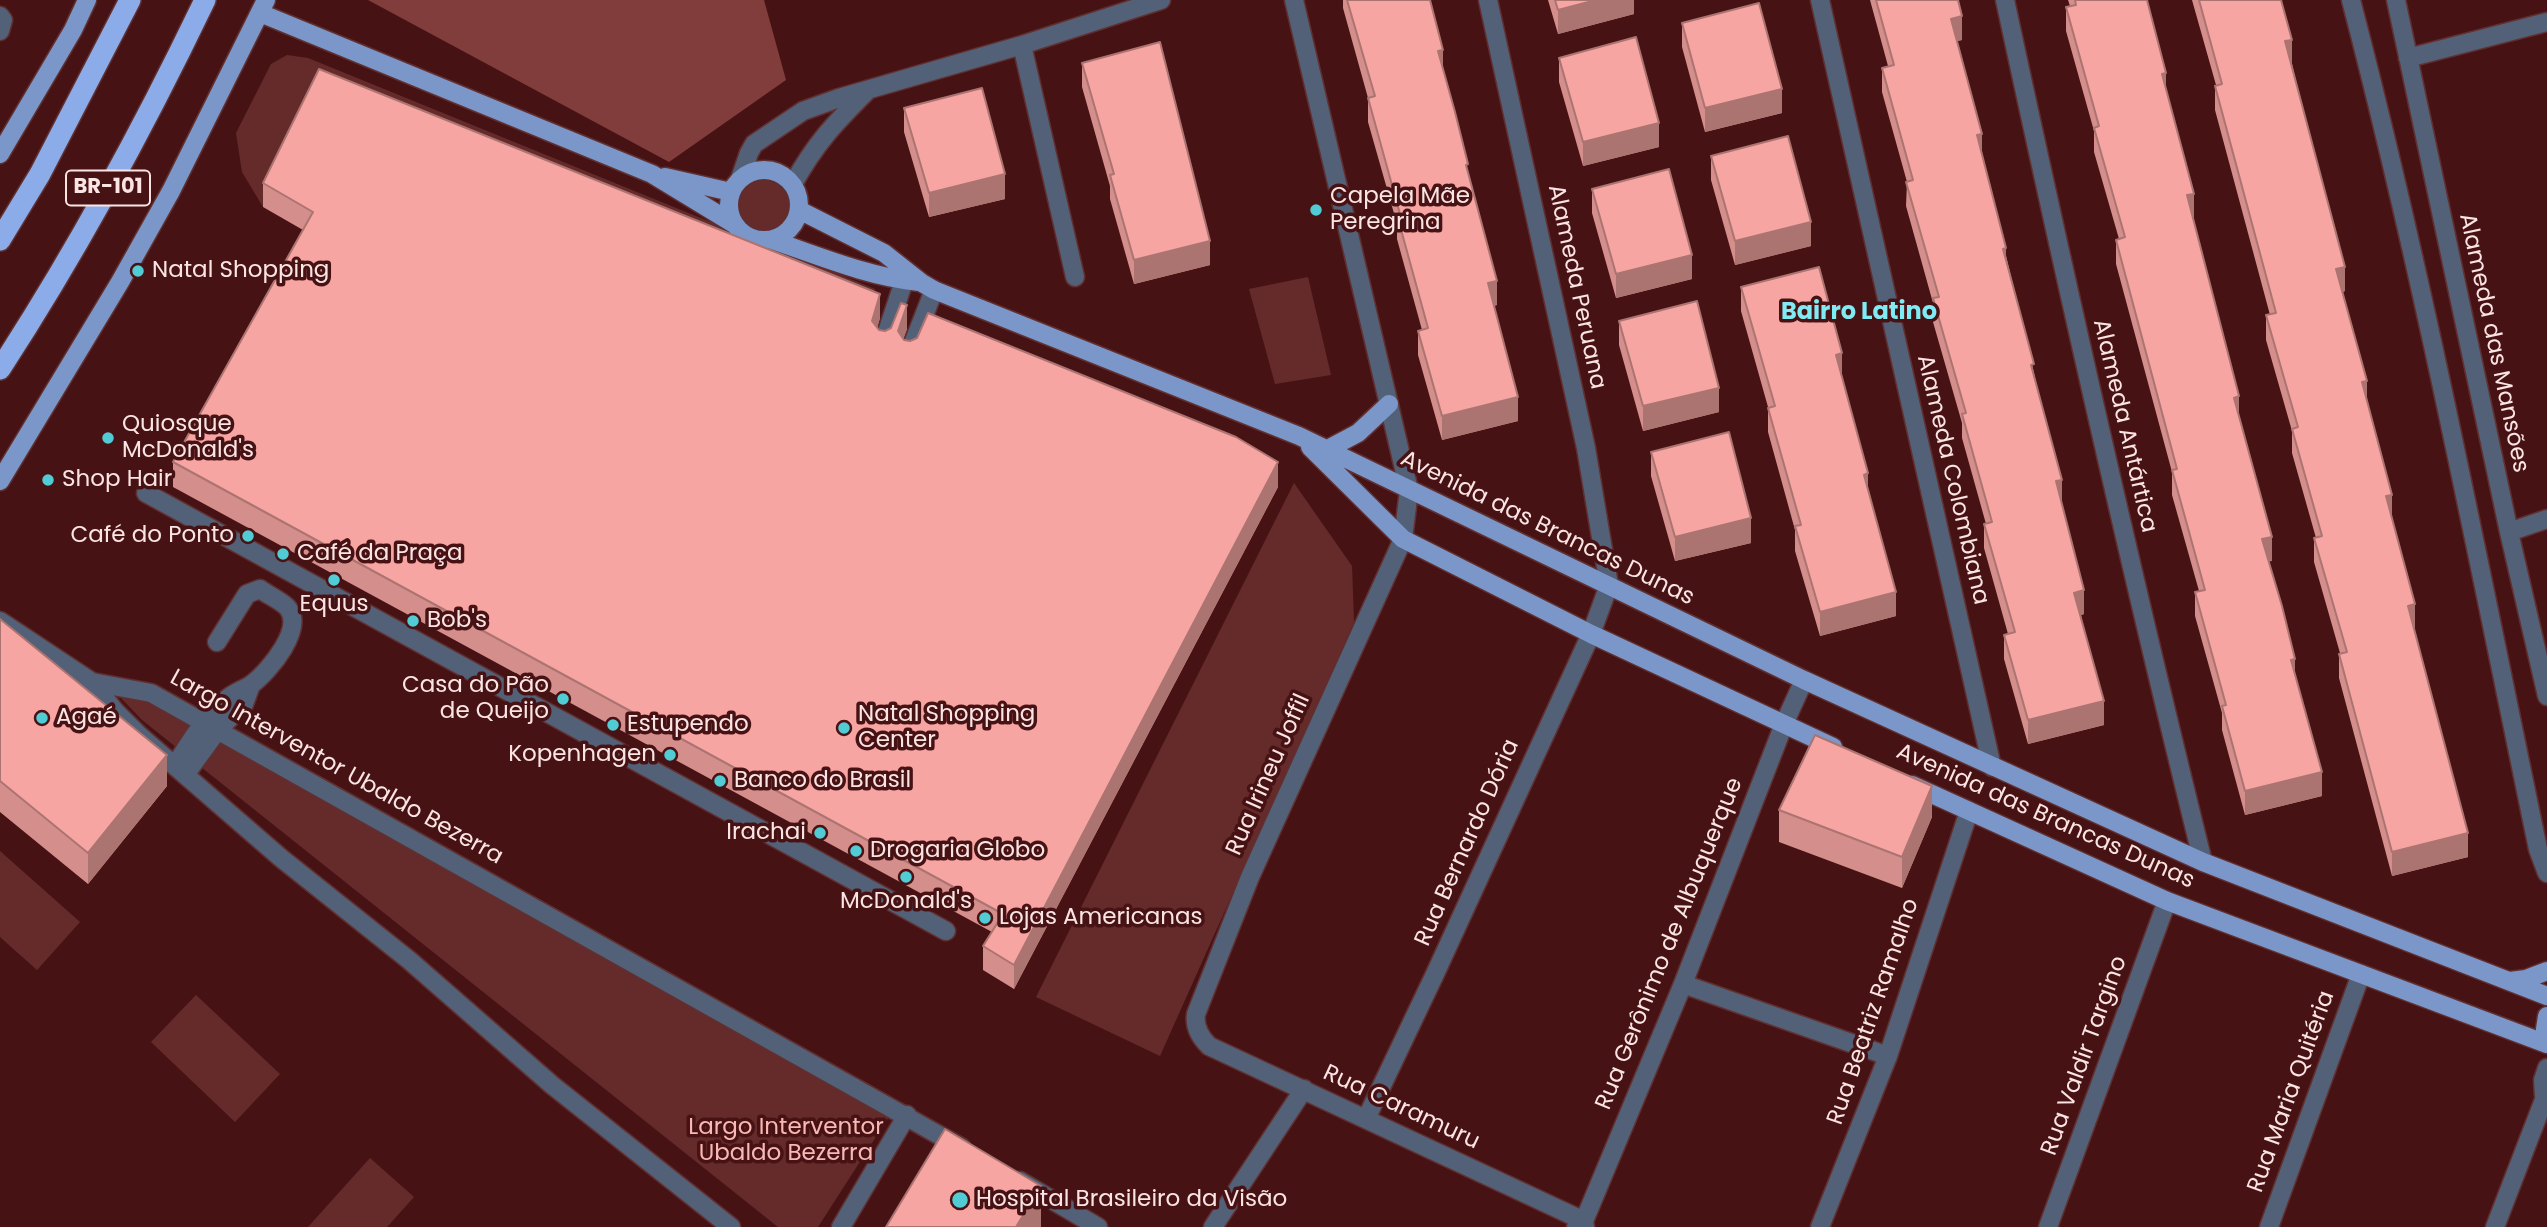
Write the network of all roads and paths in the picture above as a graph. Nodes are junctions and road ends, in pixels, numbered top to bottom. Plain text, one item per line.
1 (87, 0) edge
2 (130, 0) edge
3 (205, 0) edge
4 (1161, 0) edge
5 (1294, 0) edge
6 (1488, 0) edge
7 (1820, 0) edge
8 (2005, 0) edge
9 (2351, 0) edge
10 (2396, 0) edge
11 (263, 6) edge
12 (0, 16) edge
13 (2547, 22) edge
14 (0, 30) edge
15 (1022, 45) junction
16 (2408, 58) junction
17 (866, 92) junction
18 (0, 154) edge
19 (652, 174) junction
20 (793, 184) junction
21 (735, 185) junction
22 (799, 210) junction
23 (734, 224) junction
24 (0, 240) edge
25 (772, 240) junction
26 (1075, 277) dead end
27 (920, 284) junction
28 (883, 344) edge
29 (909, 354) edge
30 (0, 369) edge
31 (1389, 404) junction
32 (1299, 436) junction
33 (1326, 450) junction
34 (0, 481) edge
35 (1409, 490) junction
36 (146, 493) dead end
37 (2547, 519) edge
38 (2508, 531) junction
39 (1404, 539) junction
40 (1609, 585) junction
41 (0, 621) edge
42 (1591, 634) junction
43 (217, 642) dead end
44 (1804, 680) junction
45 (92, 682) junction
46 (2547, 696) edge
47 (1784, 724) junction
48 (211, 726) junction
49 (1846, 753) edge
50 (1992, 766) junction
51 (180, 770) junction
52 (1895, 776) edge
53 (1969, 811) junction
54 (2203, 862) junction
55 (2547, 873) edge
56 (2167, 901) junction
57 (946, 931) dead end
58 (2547, 971) edge
59 (2361, 974) junction
60 (2509, 981) junction
61 (1683, 984) junction
62 (2547, 996) edge
63 (2547, 1016) edge
64 (1200, 1035) joint
65 (2547, 1041) edge
66 (1888, 1056) junction
67 (2547, 1068) edge
68 (1304, 1089) junction
69 (2545, 1094) edge
70 (907, 1115) junction
71 (1366, 1119) junction
72 (979, 1157) edge
73 (1003, 1171) edge
74 (1582, 1225) edge
75 (731, 1227) edge
76 (841, 1227) edge
77 (1098, 1227) edge
78 (1213, 1227) edge
79 (1820, 1227) edge
80 (2048, 1227) edge
81 (2269, 1227) edge
82 (2495, 1227) edge

1 - 18 main road
2 - 24 highway, BR-101
3 - 30 highway, BR-101
4 - 15 street
5 - 31 street, Rua Irineu Joffil
6 - 40 street, Alameda Peruana
7 - 50 street, Alameda Colombiana
8 - 54 street, Alameda Antártica
9 - 55 street
10 - 16 street, Alameda das Mansões
11 - 19 main road
11 - 34 main road
12 - 14 street
13 - 16 street
15 - 17 street
15 - 26 street
16 - 38 street, Alameda das Mansões
17 - 20 street
17 - 21 street
19 - 21 main road
19 - 23 main road
20 - 21 main road
20 - 22 main road
21 - 23 main road
22 - 25 main road
22 - 27 main road, Avenida das Brancas Dunas
23 - 25 main road
25 - 27 main road, Avenida das Brancas Dunas
27 - 28 street
27 - 29 street
27 - 32 main road, Avenida das Brancas Dunas
31 - 33 main road
31 - 35 street, Rua Irineu Joffil
32 - 33 main road, Avenida das Brancas Dunas
32 - 39 main road, Avenida das Brancas Dunas
33 - 35 main road, Avenida das Brancas Dunas
35 - 39 street, Rua Irineu Joffil
35 - 40 main road, Avenida das Brancas Dunas
36 - 57 street
37 - 38 street
38 - 46 street, Alameda das Mansões
39 - 42 main road, Avenida das Brancas Dunas
39 - 64 street, Rua Irineu Joffil
40 - 42 street, Rua Bernardo Dória
40 - 44 main road, Avenida das Brancas Dunas
41 - 45 street, Largo Interventor Ubaldo Bezerra
42 - 47 main road, Avenida das Brancas Dunas
42 - 71 street, Rua Bernardo Dória
43 - 48 street
44 - 47 street, Rua Gerônimo de Albuquerque
44 - 50 main road, Avenida das Brancas Dunas
45 - 48 street, Largo Interventor Ubaldo Bezerra
45 - 51 street, Largo Interventor Ubaldo Bezerra
47 - 49 main road, Avenida das Brancas Dunas
47 - 61 street, Rua Gerônimo de Albuquerque
48 - 51 street
48 - 70 street, Largo Interventor Ubaldo Bezerra
50 - 54 main road, Avenida das Brancas Dunas
51 - 75 street, Largo Interventor Ubaldo Bezerra
52 - 53 main road, Avenida das Brancas Dunas
53 - 56 main road, Avenida das Brancas Dunas
53 - 66 street, Rua Beatriz Ramalho
54 - 60 main road, Avenida das Brancas Dunas
56 - 59 main road, Avenida das Brancas Dunas
56 - 80 street, Rua Valdir Targino
58 - 60 main road
59 - 65 main road, Avenida das Brancas Dunas
59 - 81 street, Rua Maria Quitéria
60 - 62 main road, Avenida das Brancas Dunas
61 - 66 street
61 - 74 street, Rua Gerônimo de Albuquerque
63 - 65 main road
64 - 68 street, Rua Caramuru
66 - 79 street, Rua Beatriz Ramalho
67 - 69 street
68 - 71 street, Rua Caramuru
68 - 78 street
69 - 82 street
70 - 72 street, Largo Interventor Ubaldo Bezerra
70 - 76 street
71 - 74 street, Rua Caramuru
73 - 77 street

